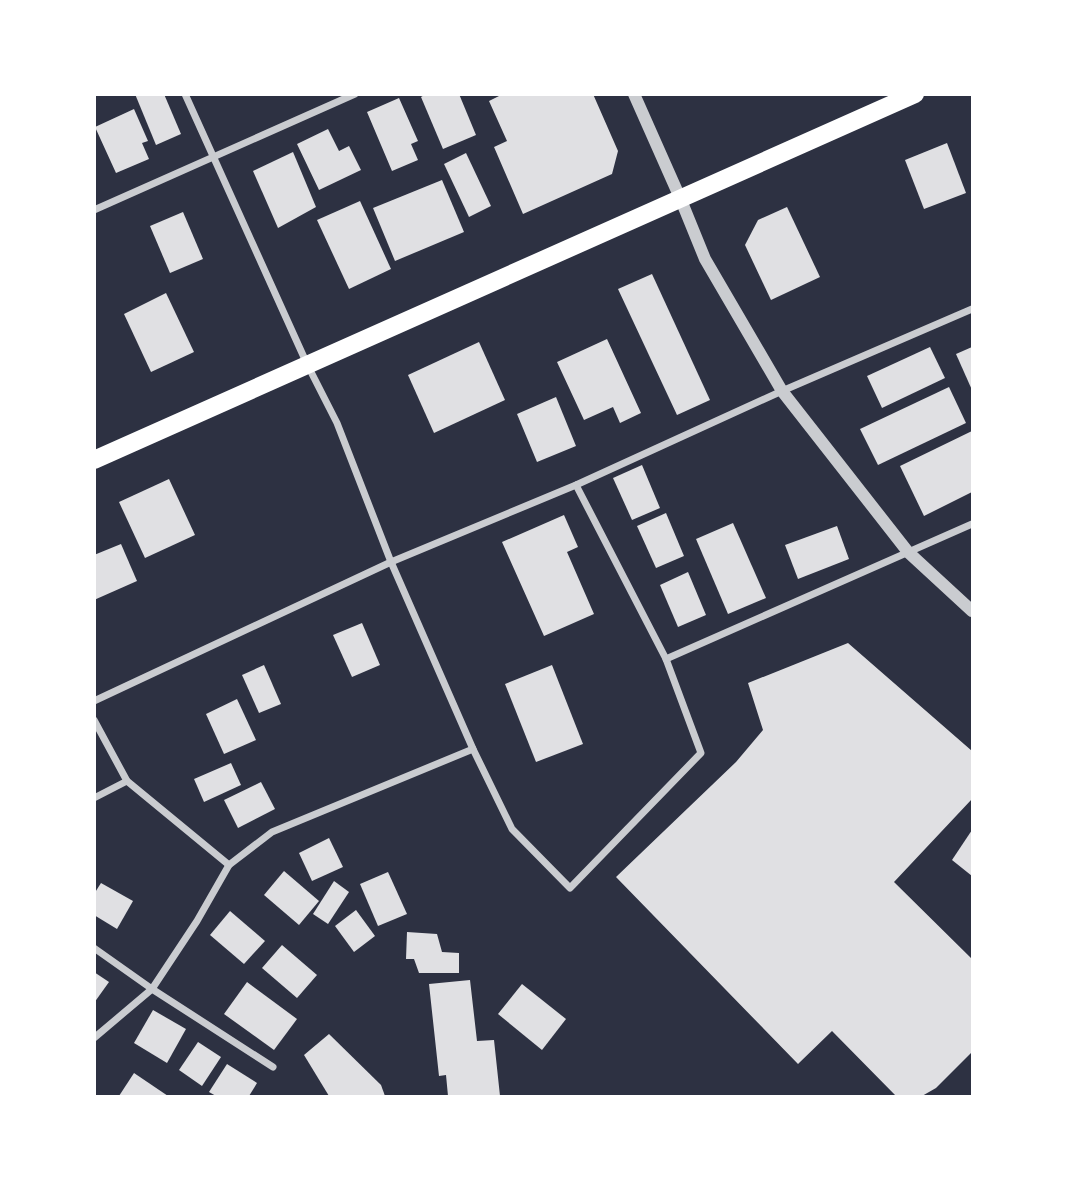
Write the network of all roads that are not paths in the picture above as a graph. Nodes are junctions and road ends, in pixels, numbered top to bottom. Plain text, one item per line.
1 (185, 94) edge
2 (355, 94) edge
3 (634, 94) edge
4 (915, 94) edge
5 (214, 157) junction
6 (681, 200) junction
7 (94, 210) edge
8 (972, 309) edge
9 (307, 364) junction
10 (782, 391) junction
11 (94, 460) edge
12 (576, 485) junction
13 (972, 524) edge
14 (908, 552) junction
15 (391, 562) junction
16 (972, 611) edge
17 (666, 659) junction
18 (94, 701) edge
19 (94, 720) edge
20 (473, 749) junction
21 (127, 781) junction
22 (94, 798) edge
23 (229, 865) junction
24 (94, 948) edge
25 (152, 989) junction
26 (94, 1038) edge
27 (273, 1067) dead end

1 - 5 street
2 - 5 street
3 - 6 street
4 - 6 main road
5 - 7 street
5 - 9 street
6 - 9 main road
6 - 10 street
8 - 10 street
9 - 11 main road
9 - 15 street
10 - 12 street
10 - 14 street
12 - 15 street
12 - 17 street
13 - 14 street
14 - 16 street
14 - 17 street
15 - 18 street
15 - 20 street
17 - 20 street
19 - 21 street
20 - 23 street
21 - 22 street
21 - 23 street
23 - 25 street
24 - 25 street
25 - 26 street
25 - 27 street

